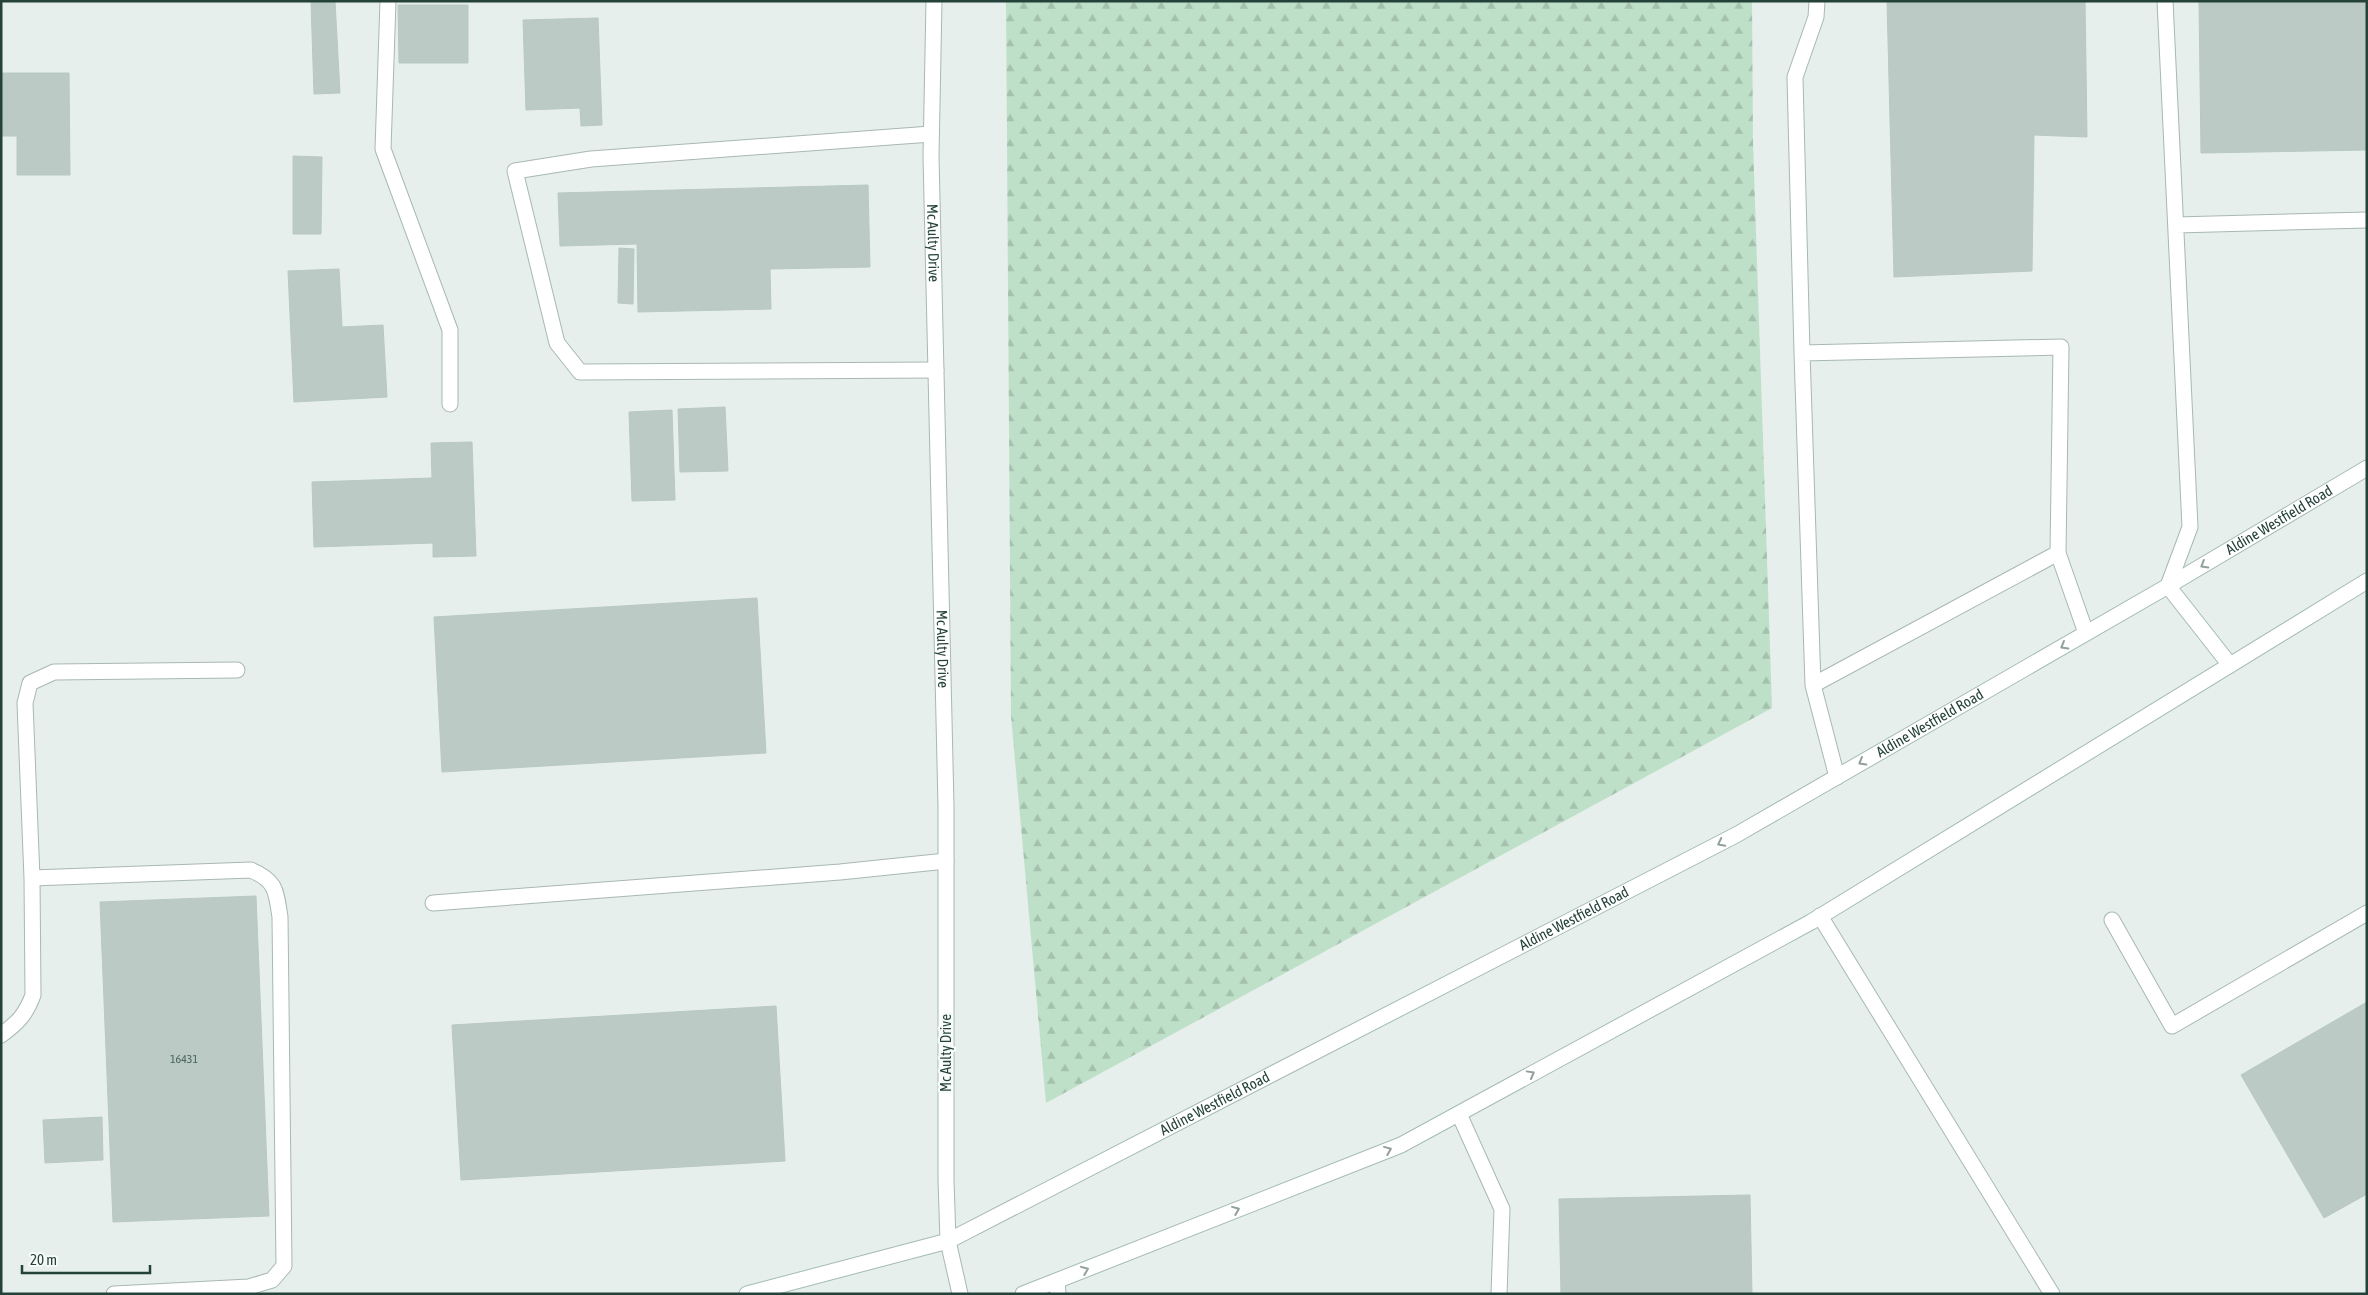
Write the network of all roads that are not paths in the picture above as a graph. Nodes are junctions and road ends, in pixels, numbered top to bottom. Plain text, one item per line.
1 (388, 1) edge
2 (934, 1) edge
3 (1817, 1) edge
4 (2165, 1) edge
5 (931, 134) junction
6 (2367, 220) edge
7 (2176, 225) junction
8 (1802, 353) junction
9 (936, 370) junction
10 (450, 404) dead end
11 (2367, 468) edge
12 (2058, 553) junction
13 (2367, 581) edge
14 (2168, 586) junction
15 (2086, 633) junction
16 (2230, 665) junction
17 (237, 670) dead end
18 (1813, 685) junction
19 (1837, 777) junction
20 (946, 861) junction
21 (32, 878) junction
22 (432, 903) dead end
23 (2367, 913) edge
24 (1820, 916) junction
25 (2112, 920) dead end
26 (1, 1035) edge
27 (1458, 1114) junction
28 (948, 1241) junction
29 (1057, 1287) edge
30 (114, 1294) edge
31 (747, 1294) edge
32 (960, 1294) edge
33 (1024, 1294) edge
34 (1499, 1294) edge
35 (2052, 1294) edge

1 - 10 main road
2 - 5 main road, Mc Aulty Drive
3 - 8 main road
4 - 7 main road
5 - 9 main road, Mc Aulty Drive
5 - 9 main road
6 - 7 main road
7 - 14 main road
8 - 12 main road
8 - 18 main road
9 - 20 main road, Mc Aulty Drive
11 -> 14 main road, Aldine Westfield Road
12 - 15 main road
12 - 18 main road
13 - 16 main road
14 - 15 main road, Aldine Westfield Road
14 - 16 main road
15 -> 19 main road, Aldine Westfield Road
16 - 24 main road
17 - 21 main road
18 - 19 main road
19 -> 28 main road, Aldine Westfield Road
20 - 22 main road
20 - 28 main road, Mc Aulty Drive
21 - 26 main road
21 - 30 main road
23 - 25 main road
27 -> 24 main road
24 - 35 main road
29 -> 27 main road
27 - 34 main road
28 - 31 main road, Aldine Westfield Road
28 - 32 main road, Mc Aulty Drive
29 - 33 main road

